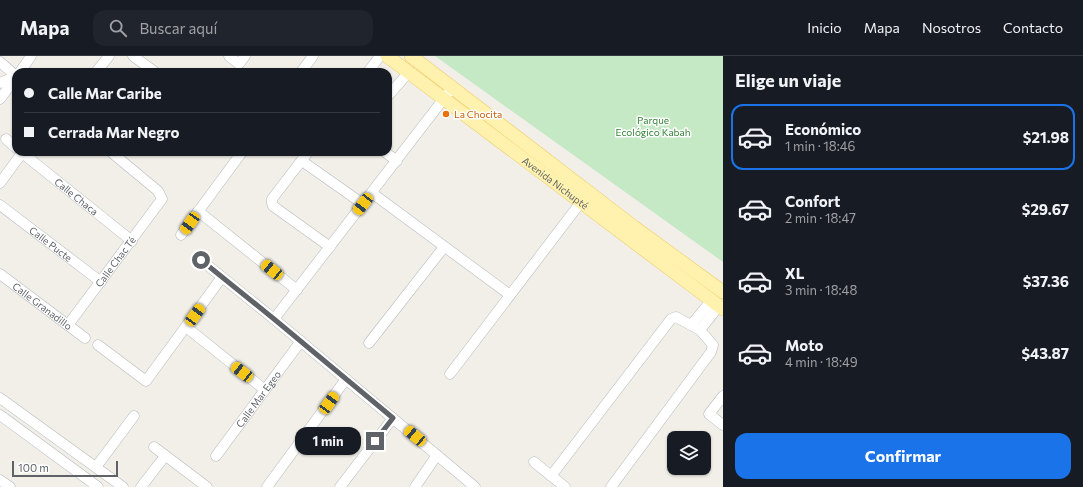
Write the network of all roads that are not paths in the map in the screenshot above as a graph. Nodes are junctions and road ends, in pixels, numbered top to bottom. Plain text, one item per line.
1 (31, 56) edge
2 (109, 56) edge
3 (133, 56) edge
4 (229, 56) edge
5 (245, 56) edge
6 (313, 56) edge
7 (380, 56) edge
8 (387, 56) edge
9 (411, 56) edge
10 (0, 62) edge
11 (23, 68) edge
12 (99, 68) edge
13 (150, 68) edge
14 (304, 68) edge
15 (371, 68) edge
16 (12, 72) edge
17 (409, 72) junction
18 (12, 78) edge
19 (12, 82) edge
20 (0, 83) edge
21 (392, 91) edge
22 (449, 94) junction
23 (0, 98) edge
24 (6, 139) dead end
25 (12, 144) edge
26 (17, 156) edge
27 (26, 156) edge
28 (115, 156) edge
29 (239, 156) edge
30 (305, 156) edge
31 (390, 156) edge
32 (302, 161) junction
33 (397, 161) junction
34 (0, 183) edge
35 (372, 193) junction
36 (581, 202) junction
37 (363, 204) junction
38 (0, 205) edge
39 (198, 211) junction
40 (630, 232) junction
41 (181, 235) dead end
42 (132, 241) junction
43 (330, 247) junction
44 (444, 247) junction
45 (201, 260) dead end
46 (0, 274) edge
47 (222, 277) junction
48 (101, 282) junction
49 (297, 290) junction
50 (723, 292) edge
51 (510, 295) junction
52 (718, 305) edge
53 (274, 319) junction
54 (68, 325) junction
55 (186, 327) junction
56 (696, 327) junction
57 (85, 338) dead end
58 (301, 341) junction
59 (369, 343) dead end
60 (98, 346) dead end
61 (450, 374) dead end
62 (346, 379) junction
63 (265, 390) junction
64 (723, 396) edge
65 (0, 398) edge
66 (0, 415) edge
67 (134, 416) dead end
68 (393, 418) junction
69 (723, 425) edge
70 (154, 448) dead end
71 (437, 455) junction
72 (165, 456) junction
73 (216, 456) dead end
74 (534, 462) dead end
75 (96, 467) junction
76 (551, 476) junction
77 (0, 480) edge
78 (10, 487) edge
79 (98, 487) edge
80 (123, 487) edge
81 (141, 487) edge
82 (207, 487) edge
83 (268, 487) edge
84 (340, 487) edge
85 (415, 487) edge
86 (475, 487) edge
87 (565, 487) edge
88 (611, 487) edge

1 - 11 street
2 - 12 street
3 - 13 street
4 - 5 street
6 - 14 street
7 - 15 street
8 - 17 main road, Avenida Nichupté
9 - 22 main road, Avenida Nichupté
10 - 16 street
17 - 21 street
17 - 22 main road, Avenida Nichupté
18 - 20 street
19 - 23 street
22 - 33 street
22 - 36 main road, Avenida Nichupté
22 - 40 main road, Avenida Nichupté
24 - 25 street, Calle Chaca
26 - 34 street
27 - 42 street, Calle Chaca
28 - 42 street, Calle Chac Té
29 - 39 street
30 - 32 street
31 - 33 street
32 - 37 street
32 - 43 street
33 - 35 street
35 - 37 street
35 - 44 street
36 - 40 main road, Avenida Nichupté
36 - 51 street
37 - 43 street
38 - 48 street, Calle Pucte
39 - 41 street
39 - 49 street
40 - 50 main road, Avenida Nichupté
40 - 52 main road, Avenida Nichupté
42 - 48 street, Calle Chac Té
43 - 49 street
44 - 51 street
44 - 59 street
45 - 47 street
46 - 54 street, Calle Granadillo
47 - 53 street
47 - 55 street
48 - 54 street, Calle Chac Té
49 - 53 street
51 - 61 street
52 - 56 street
53 - 58 street
54 - 57 street, Calle Granadillo
55 - 60 street
55 - 63 street
56 - 76 street
56 - 88 street
58 - 62 street
58 - 63 street, Calle Mar Egeo
62 - 68 street
62 - 83 street
63 - 73 street, Calle Mar Egeo
64 - 69 street
65 - 75 street
66 - 79 street
67 - 75 street
68 - 71 street
68 - 84 street
70 - 72 street
71 - 85 street
71 - 86 street
72 - 81 street
72 - 82 street
74 - 76 street
75 - 80 street
76 - 87 street
77 - 78 street

